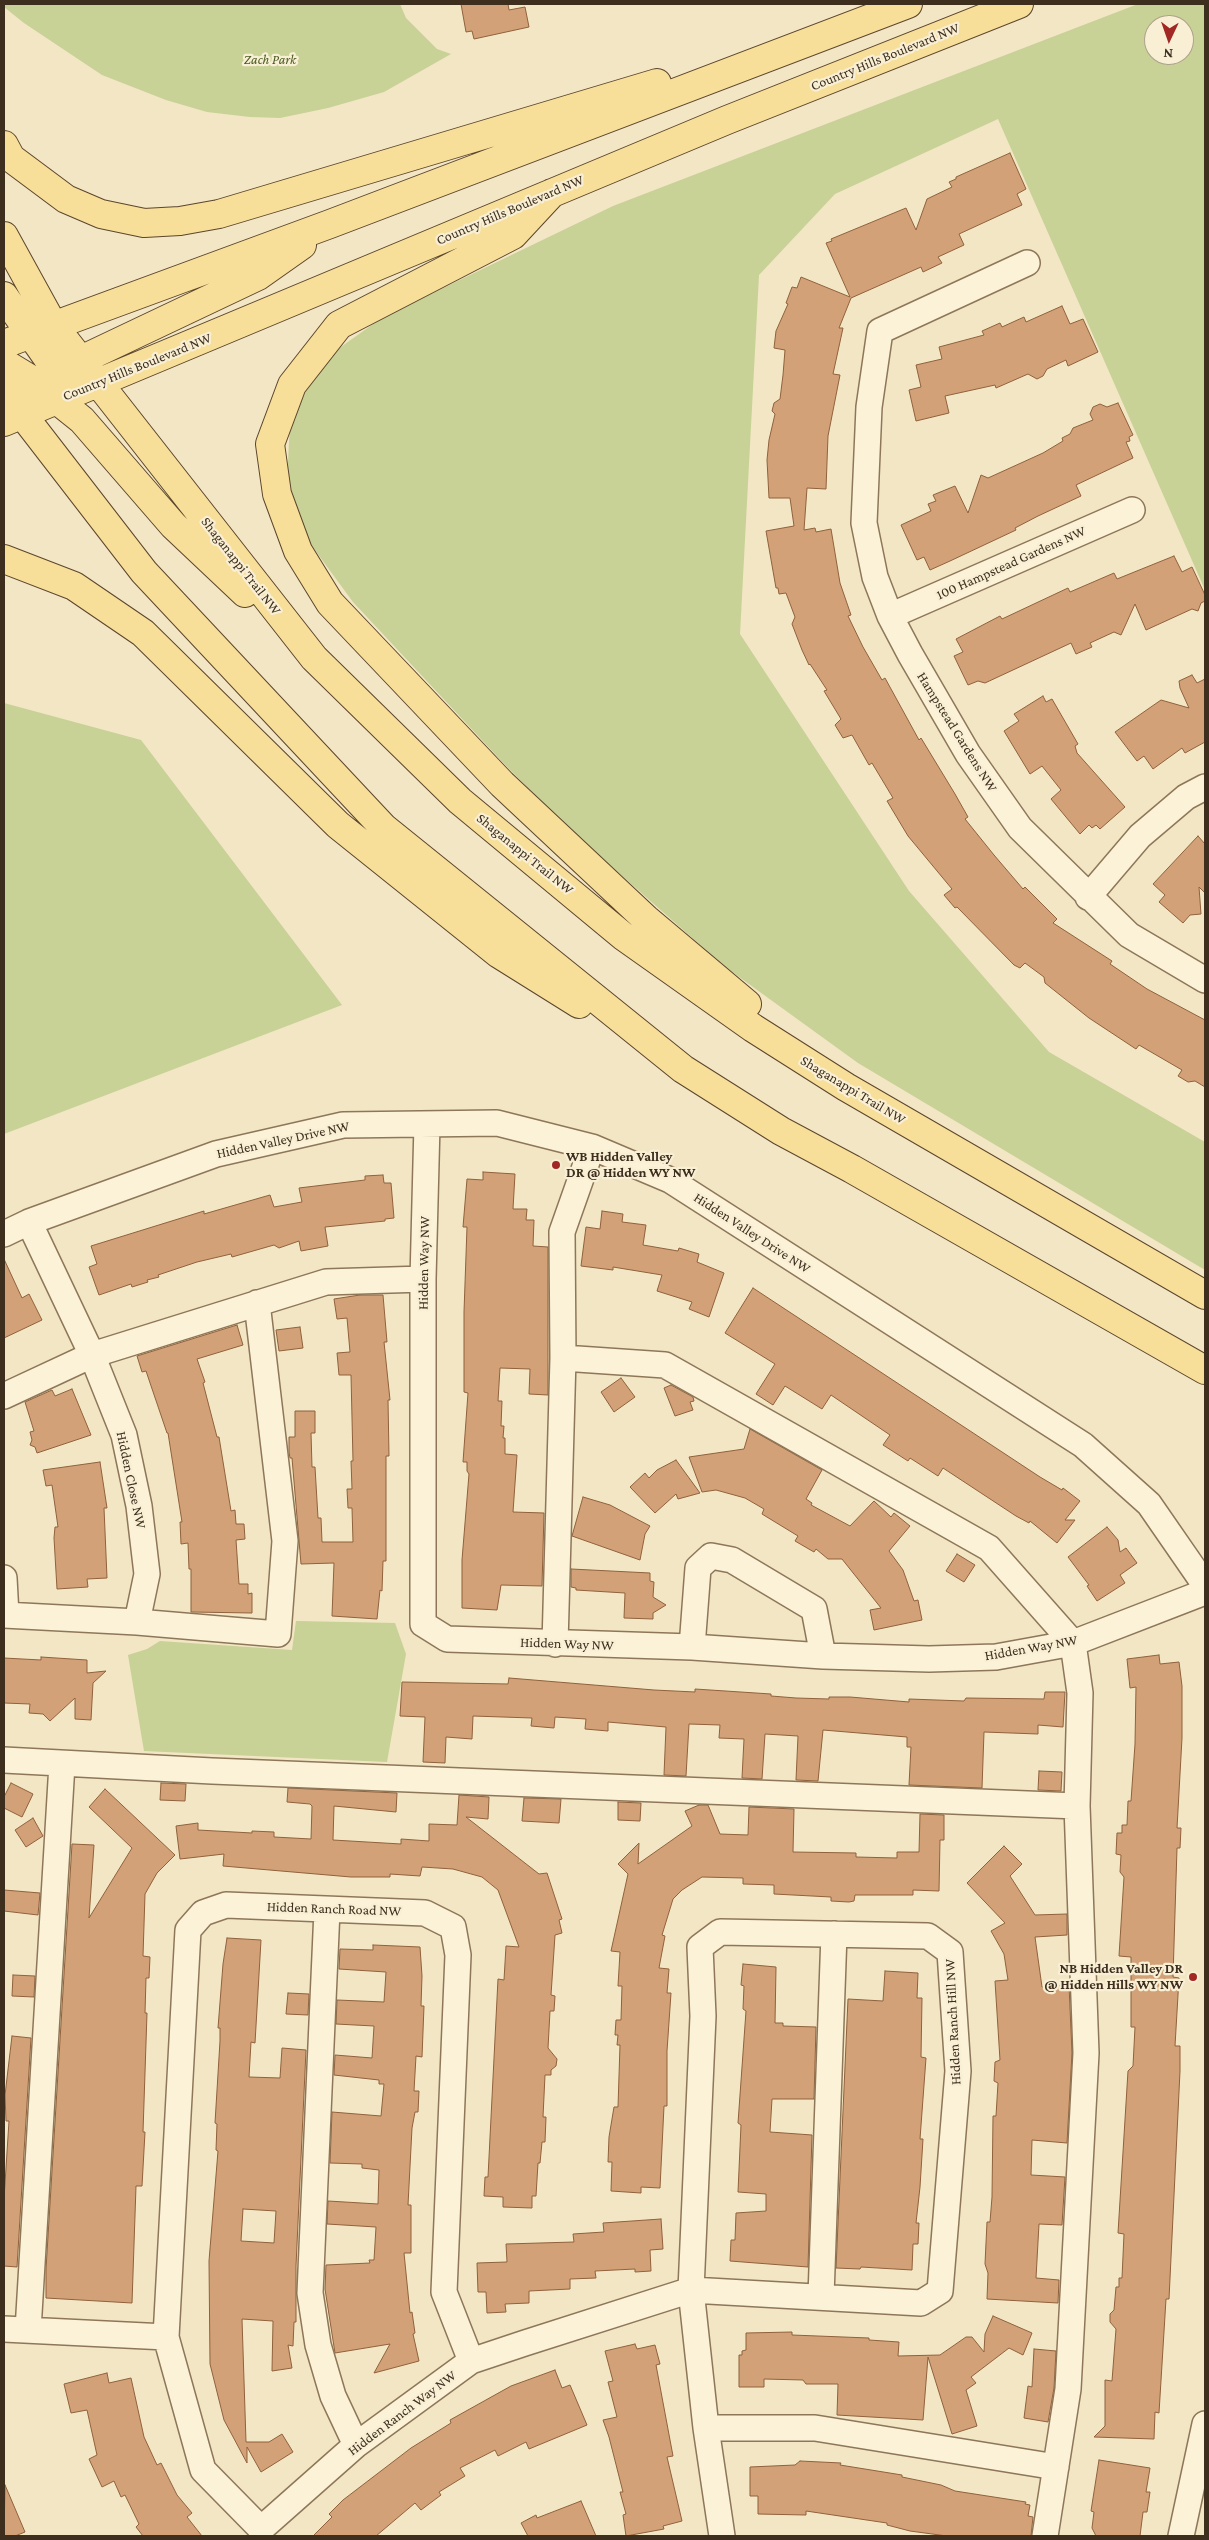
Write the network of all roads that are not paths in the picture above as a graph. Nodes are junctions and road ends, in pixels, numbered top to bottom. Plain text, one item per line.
1 (908, 4) edge
2 (1019, 4) edge
3 (757, 63) junction
4 (4, 145) edge
5 (552, 193) junction
6 (330, 224) junction
7 (4, 236) edge
8 (1027, 263) dead end
9 (4, 296) edge
10 (4, 344) edge
11 (54, 348) junction
12 (7, 373) edge
13 (98, 383) junction
14 (50, 394) junction
15 (13, 418) edge
16 (1132, 510) dead end
17 (4, 559) edge
18 (890, 616) junction
19 (314, 658) junction
20 (1205, 787) edge
21 (1088, 897) junction
22 (1205, 980) edge
23 (683, 1069) junction
24 (846, 1087) junction
25 (427, 1124) junction
26 (592, 1148) junction
27 (29, 1222) junction
28 (4, 1234) edge
29 (423, 1279) junction
30 (1205, 1295) edge
31 (257, 1303) junction
32 (92, 1355) junction
33 (563, 1358) junction
34 (1205, 1370) edge
35 (4, 1396) edge
36 (4, 1578) edge
37 (1205, 1585) edge
38 (1205, 1592) edge
39 (5, 1615) edge
40 (137, 1622) junction
41 (1073, 1643) junction
42 (555, 1644) junction
43 (692, 1647) junction
44 (823, 1656) junction
45 (4, 1760) edge
46 (62, 1764) junction
47 (1076, 1806) junction
48 (327, 1910) junction
49 (834, 1934) junction
50 (692, 2290) junction
51 (822, 2296) junction
52 (16, 2329) edge
53 (166, 2337) junction
54 (471, 2361) junction
55 (1205, 2424) edge
56 (706, 2428) junction
57 (356, 2445) junction
58 (1056, 2467) junction
59 (722, 2536) edge
60 (1045, 2536) edge
61 (1181, 2536) edge

1 - 3 main road
2 - 5 main road, Country Hills Boulevard NW
3 - 4 main road
3 - 6 main road
5 - 13 main road, Country Hills Boulevard NW
5 - 24 main road
6 - 11 main road
6 - 11 main road
7 - 11 main road
8 - 18 street, Hampstead Gardens NW
9 - 11 main road
10 - 11 main road
11 - 12 main road
11 - 13 main road
11 - 14 main road
12 - 14 main road
12 - 15 main road
13 - 14 main road, Country Hills Boulevard NW
13 - 19 main road, Shaganappi Trail NW
14 - 15 main road
14 - 19 main road
15 - 23 main road
16 - 18 street, 100 Hampstead Gardens NW
17 - 23 main road
18 - 21 street, Hampstead Gardens NW
19 - 24 main road, Shaganappi Trail NW
20 - 21 street
21 - 22 street, Hampstead Gardens NW
23 - 34 main road
24 - 30 main road, Shaganappi Trail NW
25 - 26 street, Hidden Valley Drive NW
25 - 27 street, Hidden Valley Drive NW
25 - 29 street, Hidden Way NW
26 - 33 street
26 - 37 street, Hidden Valley Drive NW
27 - 28 street, Hidden Valley Drive NW
27 - 32 street, Hidden Close NW
29 - 31 street
29 - 42 street, Hidden Way NW
31 - 32 street
31 - 40 street
32 - 35 street
32 - 40 street, Hidden Close NW
33 - 41 street
33 - 42 street
36 - 39 street
38 - 41 street, Hidden Way NW
39 - 40 street
41 - 44 street, Hidden Way NW
41 - 47 street
42 - 43 street, Hidden Way NW
43 - 44 street, Hidden Way NW
43 - 44 street
45 - 46 street
46 - 47 street
46 - 52 street
47 - 58 street
48 - 53 street, Hidden Ranch Road NW
48 - 54 street, Hidden Ranch Road NW
48 - 57 street
49 - 50 street, Hidden Ranch Hill NW
49 - 51 street
49 - 51 street, Hidden Ranch Hill NW
50 - 51 street, Hidden Ranch Hill NW
50 - 54 street, Hidden Ranch Way NW
50 - 56 street
52 - 53 street
53 - 57 street, Hidden Ranch Way NW
54 - 57 street, Hidden Ranch Way NW
55 - 61 street
56 - 58 street
56 - 59 street
58 - 60 street

